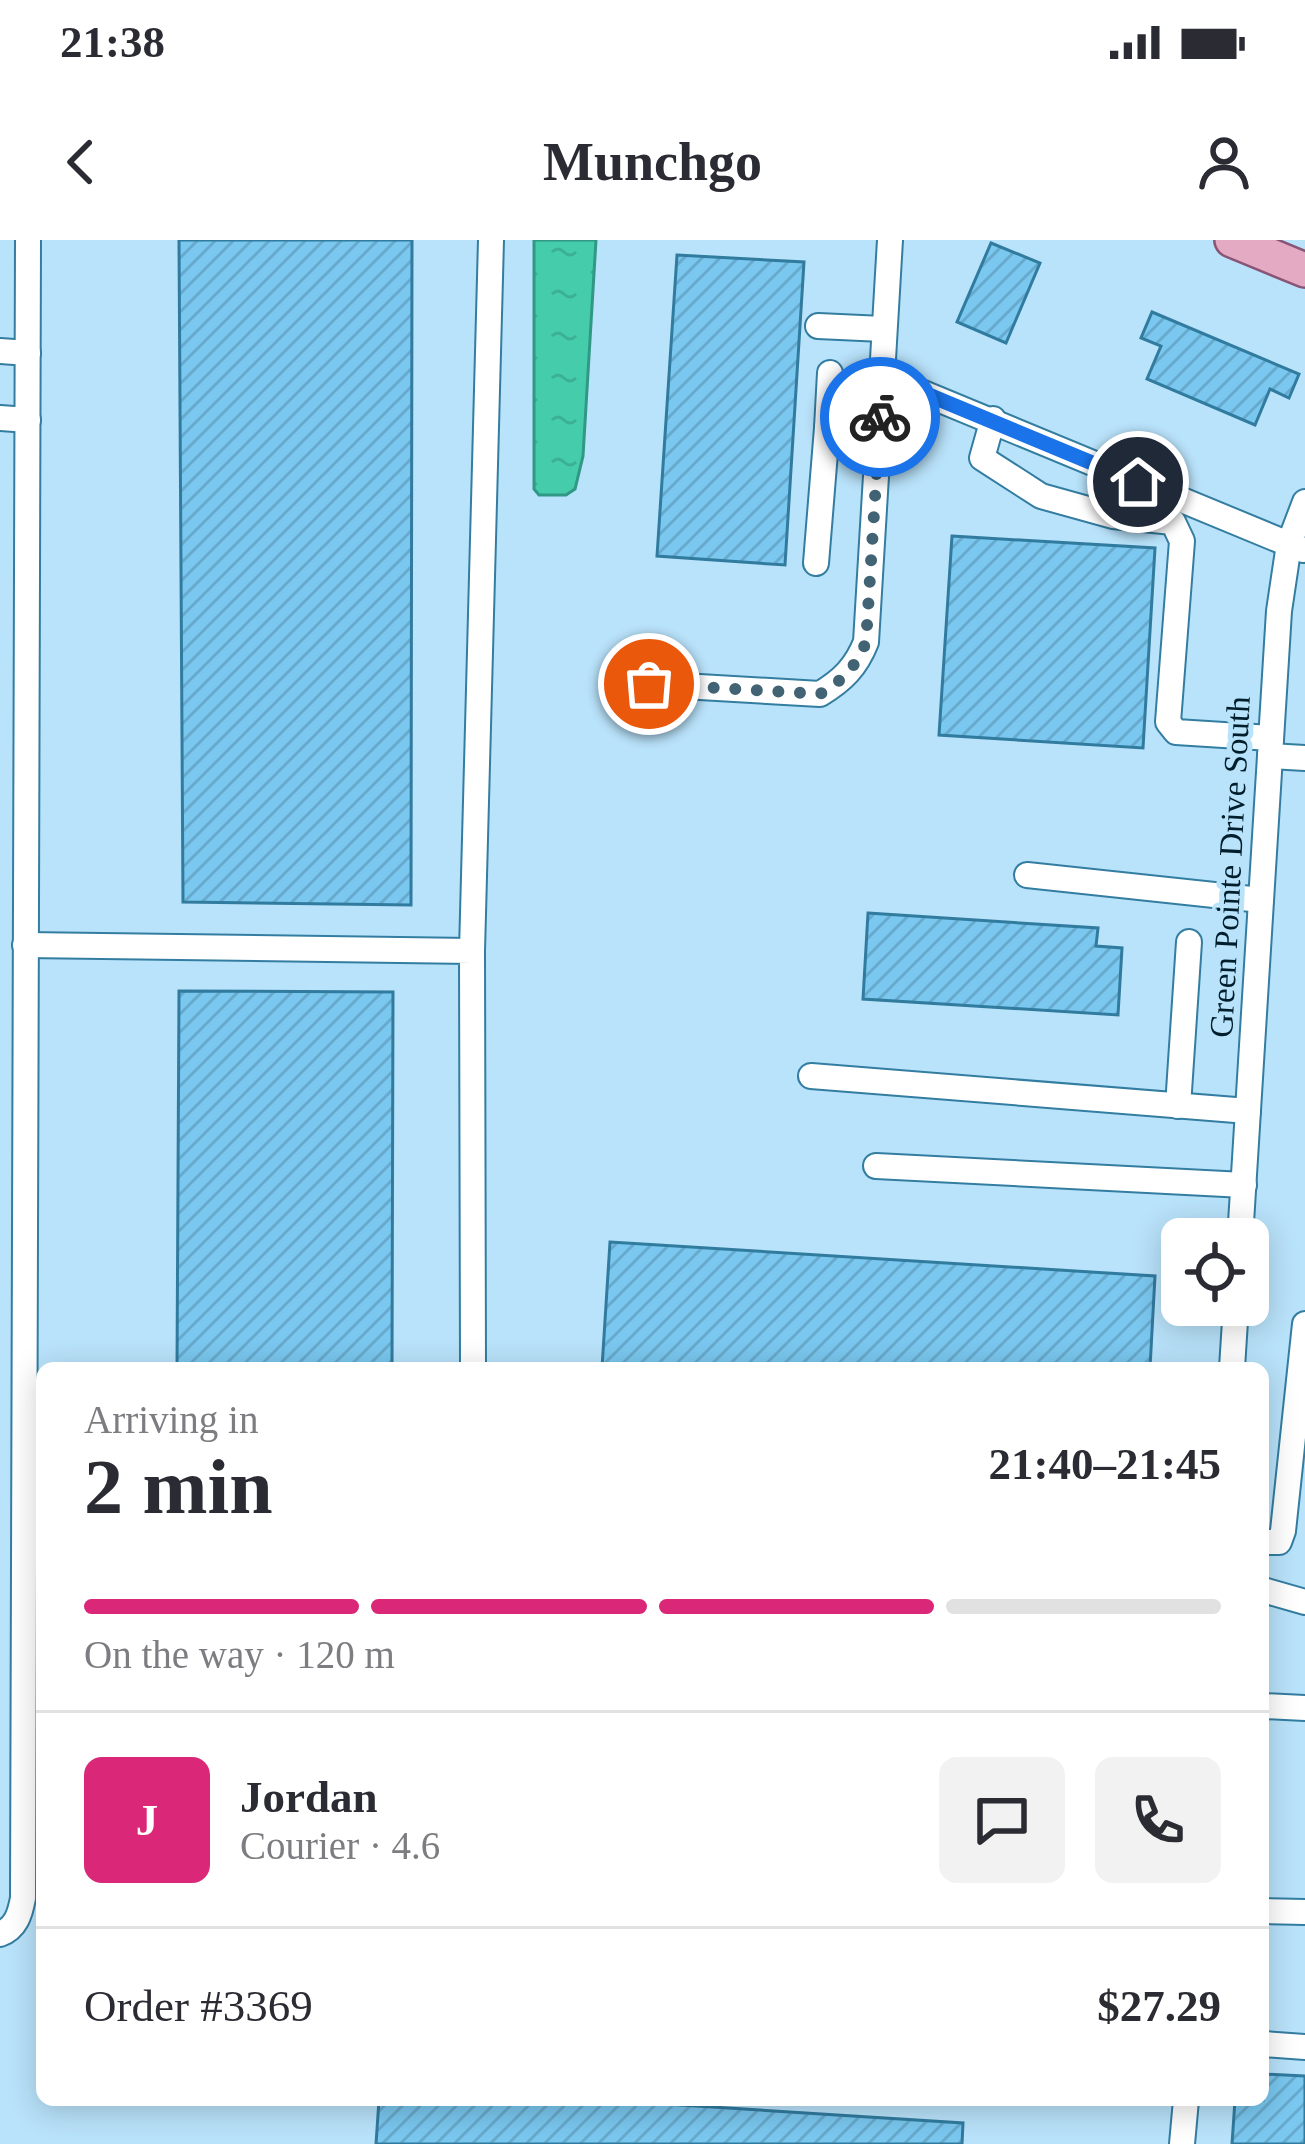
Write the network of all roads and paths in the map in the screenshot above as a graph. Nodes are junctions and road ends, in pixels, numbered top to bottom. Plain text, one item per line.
1 (28, 240) edge
2 (491, 240) edge
3 (890, 240) edge
4 (1232, 240) edge
5 (1305, 270) edge
6 (818, 326) dead end
7 (883, 328) junction
8 (0, 351) edge
9 (28, 353) junction
10 (830, 373) dead end
11 (893, 379) junction
12 (0, 418) edge
13 (993, 419) junction
14 (28, 420) junction
15 (827, 428) junction
16 (879, 431) junction
17 (1305, 502) edge
18 (1178, 511) junction
19 (1297, 547) edge
20 (816, 563) dead end
21 (27, 664) junction
22 (0, 678) edge
23 (649, 684) dead end
24 (1270, 747) junction
25 (1305, 758) edge
26 (0, 792) edge
27 (26, 794) junction
28 (1027, 875) dead end
29 (1261, 900) junction
30 (1189, 942) dead end
31 (26, 945) junction
32 (472, 951) junction
33 (811, 1076) dead end
34 (1178, 1106) junction
35 (1248, 1111) junction
36 (876, 1166) dead end
37 (1244, 1185) junction
38 (1242, 1218) edge
39 (1305, 1324) edge
40 (1235, 1326) edge
41 (472, 1362) edge
42 (1232, 1362) edge
43 (1269, 1542) edge
44 (1269, 1591) edge
45 (1305, 1602) edge
46 (1269, 1706) edge
47 (1305, 1708) edge
48 (33, 1793) edge
49 (1269, 1911) edge
50 (1305, 1912) edge
51 (5, 1932) edge
52 (1269, 2044) edge
53 (1305, 2047) edge
54 (1185, 2106) edge
55 (1182, 2144) edge

1 - 9 street
2 - 32 street
3 - 7 street
4 - 5 main road
6 - 7 street
7 - 11 street
8 - 9 street
9 - 14 street
10 - 15 street
11 - 13 street
11 - 16 street
12 - 14 street
13 - 18 street
13 - 18 street
14 - 21 street
15 - 16 street
15 - 20 street
16 - 23 street
17 - 19 street, Green Pointe Drive South
18 - 19 street
18 - 24 street
19 - 24 street, Green Pointe Drive South
21 - 22 street
21 - 27 street
24 - 25 street
24 - 29 street, Green Pointe Drive South
26 - 27 street
27 - 31 street
28 - 29 street
29 - 35 street, Green Pointe Drive South
30 - 34 street
31 - 32 street
31 - 48 street
32 - 41 street
33 - 34 street
34 - 35 street
35 - 37 street, Green Pointe Drive South
36 - 37 street
37 - 38 street, Green Pointe Drive South
39 - 43 street
40 - 42 street
44 - 45 street
46 - 47 street
48 - 51 street
49 - 50 street
52 - 53 street
54 - 55 street

